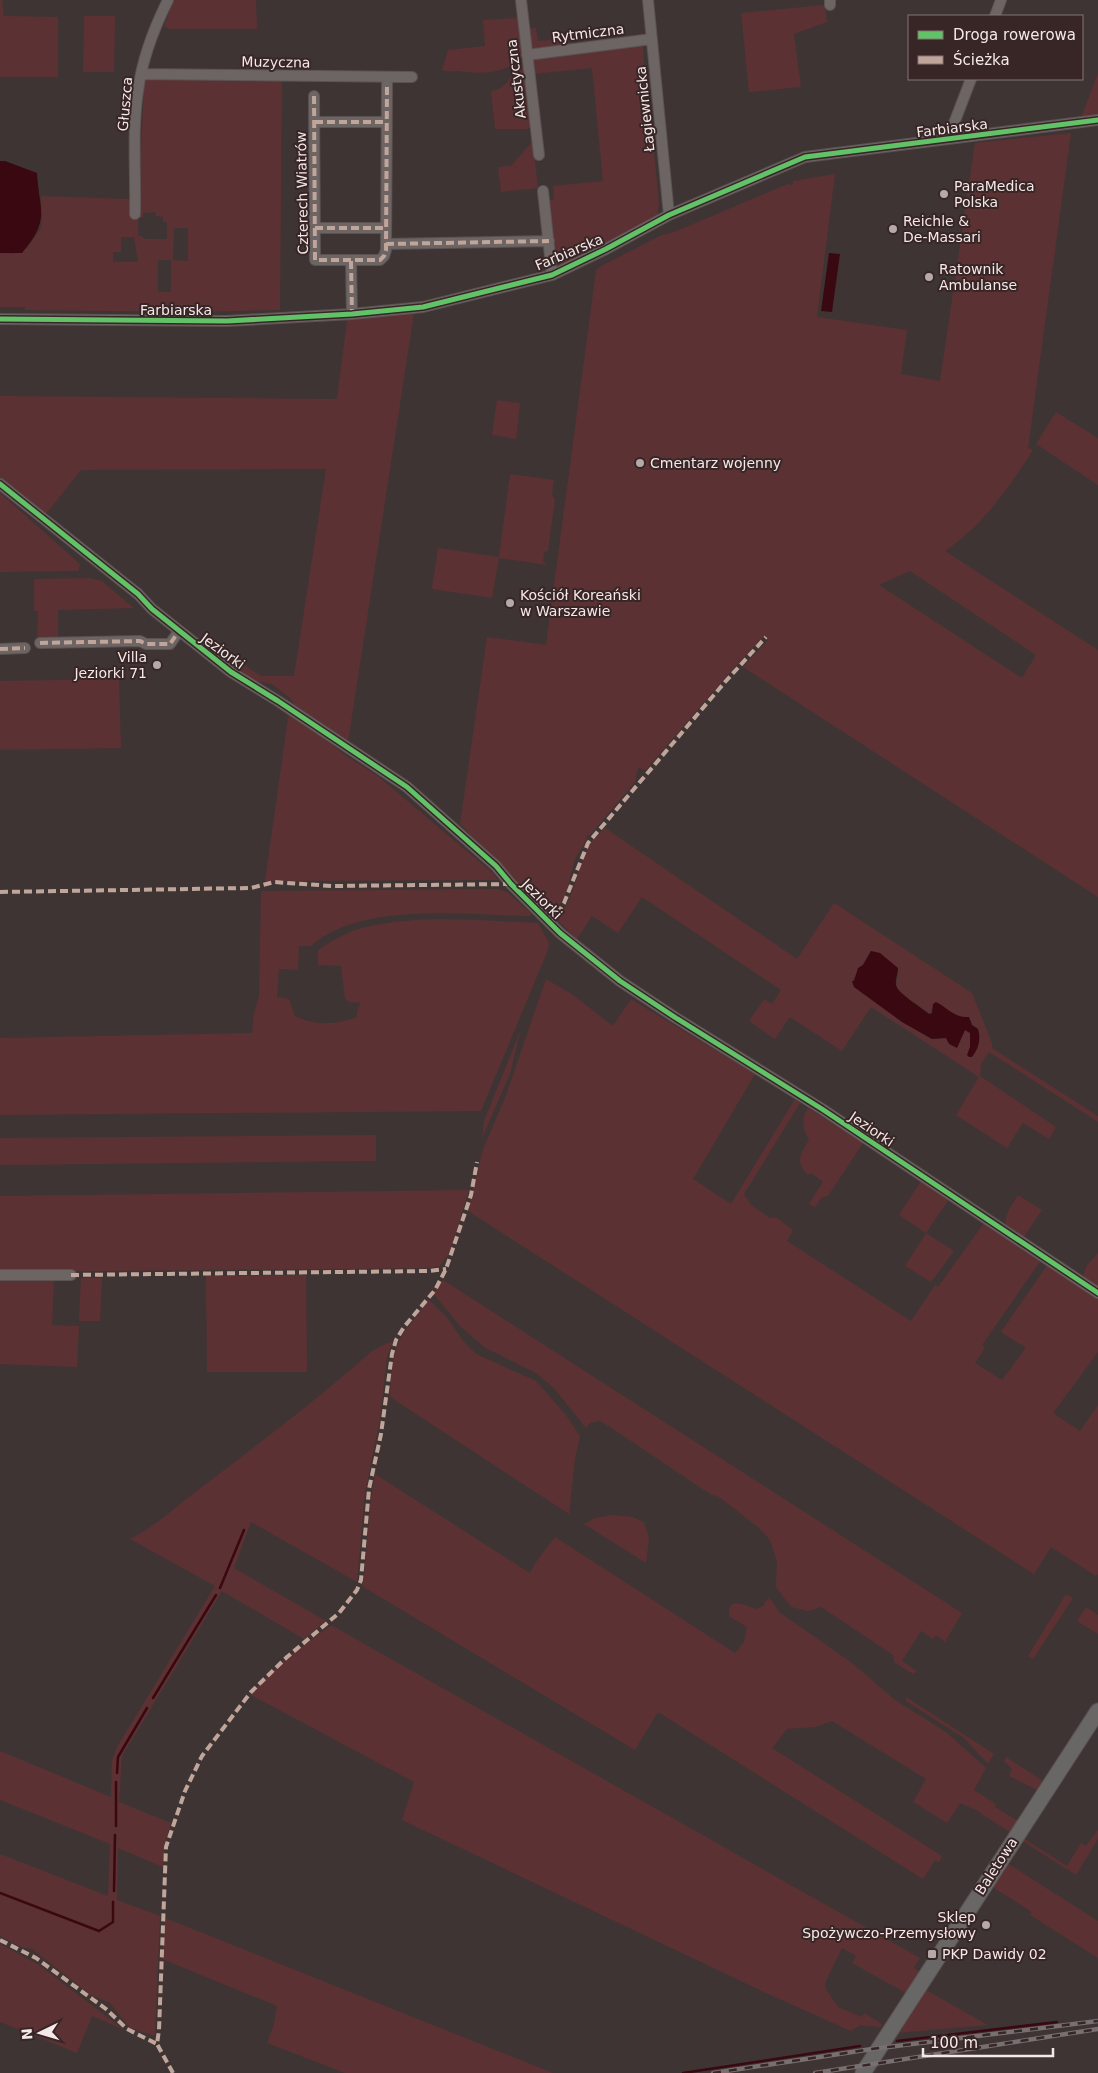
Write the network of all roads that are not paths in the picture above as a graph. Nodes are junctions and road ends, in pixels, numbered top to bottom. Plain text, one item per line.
1 (168, 0) edge
2 (521, 0) edge
3 (648, 0) edge
4 (1001, 0) edge
5 (995, 15) edge
6 (652, 39) junction
7 (527, 55) junction
8 (141, 74) junction
9 (412, 77) dead end
10 (971, 80) edge
11 (387, 84) dead end
12 (314, 96) dead end
13 (1098, 120) edge
14 (315, 122) junction
15 (386, 122) junction
16 (948, 139) junction
17 (539, 155) dead end
18 (543, 191) dead end
19 (135, 214) dead end
20 (669, 215) junction
21 (314, 228) junction
22 (386, 228) junction
23 (549, 241) junction
24 (386, 244) junction
25 (351, 261) junction
26 (552, 275) junction
27 (352, 314) junction
28 (0, 319) edge
29 (0, 484) edge
30 (179, 631) junction
31 (40, 643) dead end
32 (25, 648) dead end
33 (0, 649) edge
34 (0, 1275) edge
35 (71, 1275) dead end
36 (1098, 1293) edge
37 (1098, 1711) edge
38 (863, 2073) edge

1 - 8 street, Głuszca
2 - 7 street, Akustyczna
3 - 6 street, Łagiewnicka
4 - 5 street
6 - 7 street, Rytmiczna
6 - 20 street, Łagiewnicka
7 - 17 street, Akustyczna
8 - 9 street, Muzyczna
8 - 19 street, Głuszca
10 - 16 street
11 - 15 street
12 - 14 street, Czterech Wiatrów
13 - 16 street, Farbiarska
14 - 15 street, Czterech Wiatrów
14 - 21 street, Czterech Wiatrów
15 - 22 street
16 - 20 street, Farbiarska
18 - 23 street
20 - 26 street, Farbiarska
21 - 22 street
21 - 25 street, Czterech Wiatrów
22 - 24 street
23 - 24 street
23 - 26 street
24 - 25 street, Czterech Wiatrów
25 - 27 street
26 - 27 street, Farbiarska
27 - 28 street, Farbiarska
29 - 30 street, Jeziorki
30 - 31 street
30 - 36 street, Jeziorki
32 - 33 street
34 - 35 street
37 - 38 street, Baletowa

